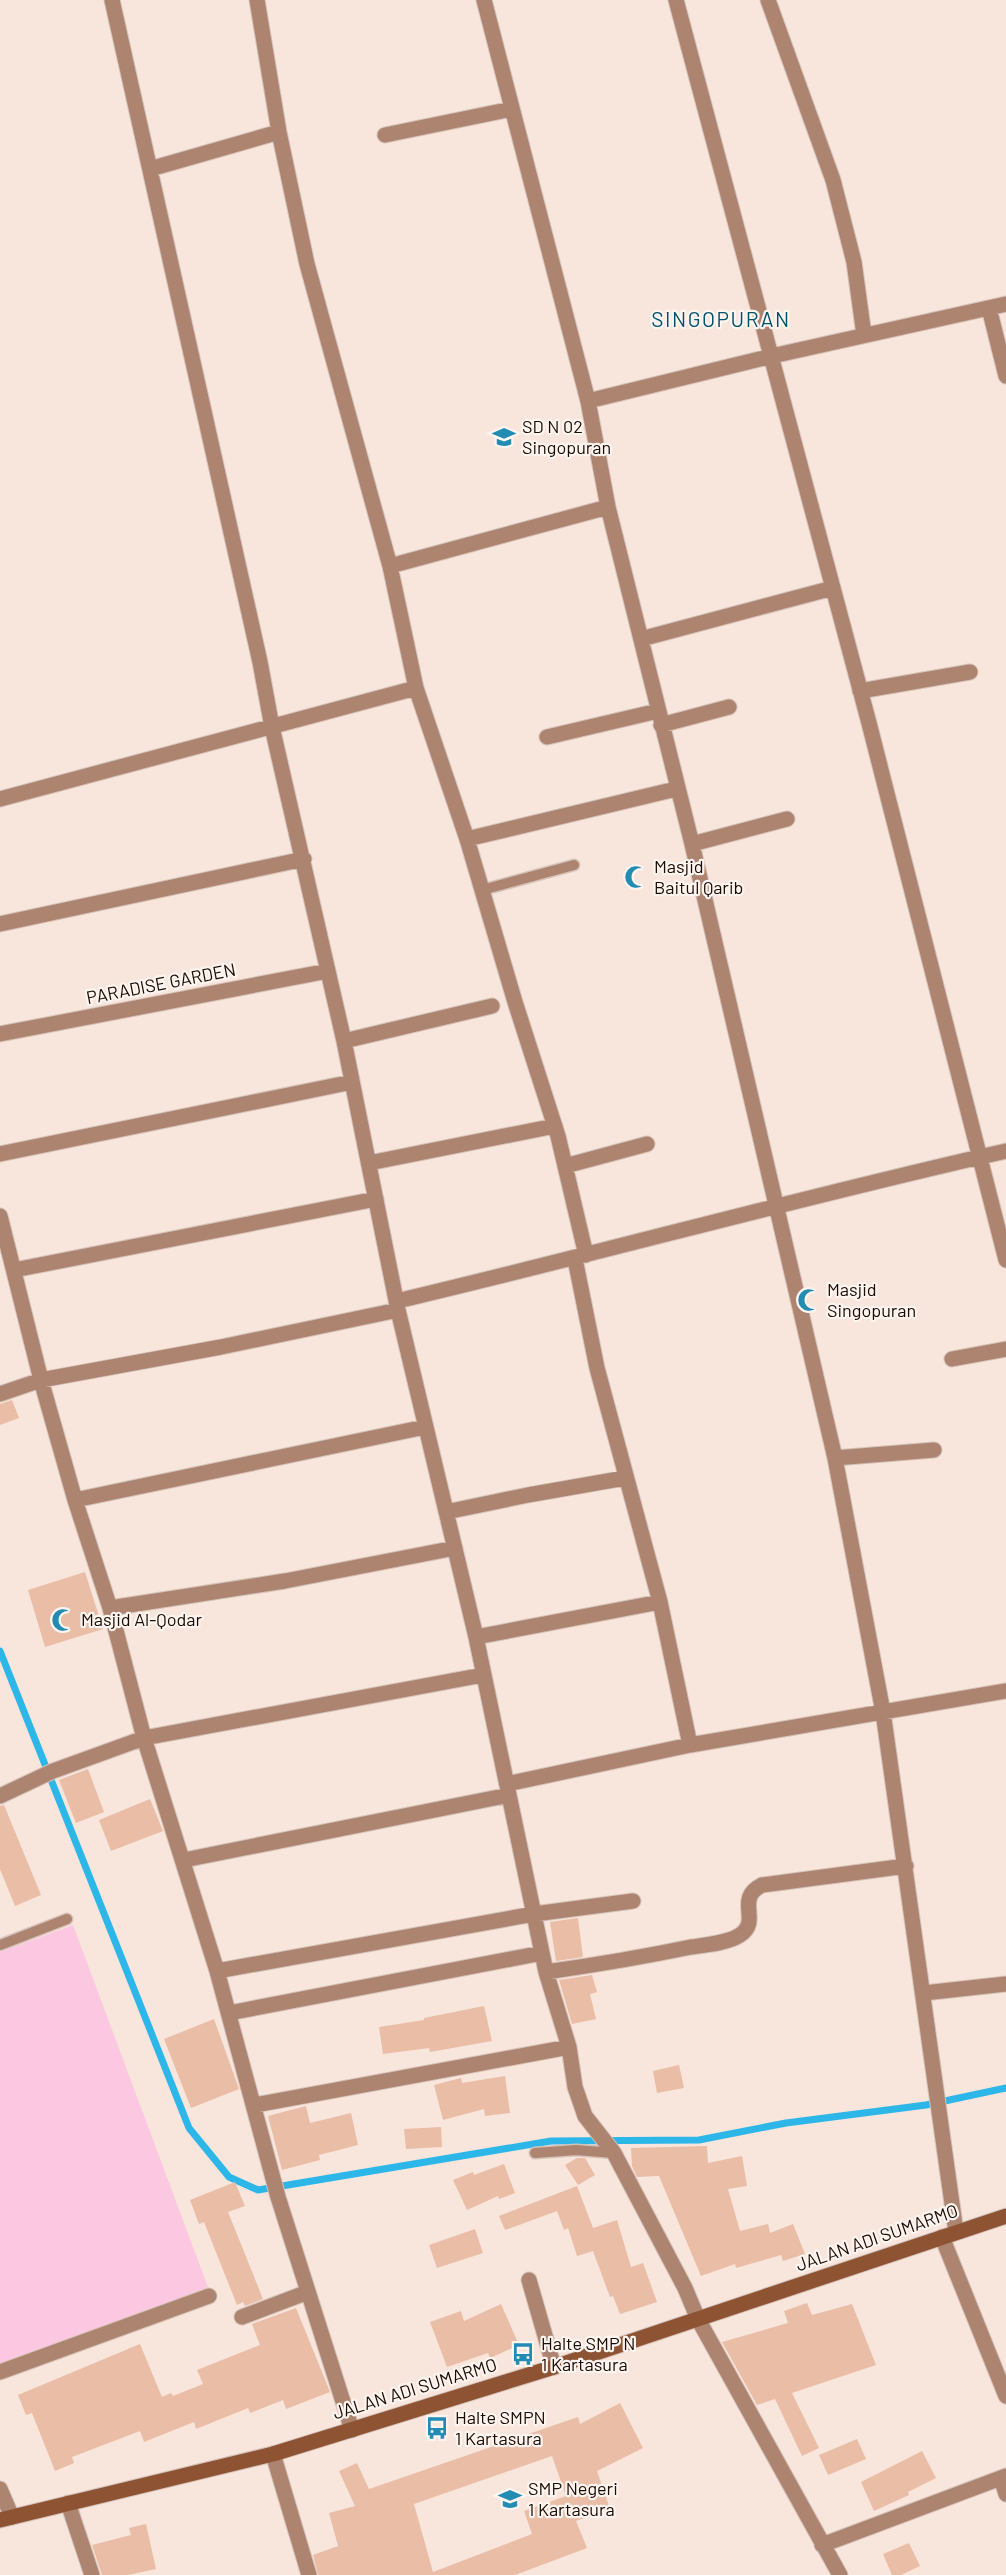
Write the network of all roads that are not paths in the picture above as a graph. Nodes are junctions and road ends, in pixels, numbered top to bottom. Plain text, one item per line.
1 (112, 0) edge
2 (257, 0) edge
3 (484, 0) edge
4 (676, 0) edge
5 (768, 0) edge
6 (512, 109) junction
7 (279, 132) junction
8 (385, 135) dead end
9 (150, 169) junction
10 (1006, 304) edge
11 (989, 308) junction
12 (864, 335) junction
13 (772, 356) junction
14 (1006, 376) edge
15 (588, 402) junction
16 (608, 507) junction
17 (390, 566) junction
18 (833, 588) junction
19 (641, 639) junction
20 (970, 672) dead end
21 (416, 688) junction
22 (860, 691) junction
23 (729, 707) dead end
24 (660, 718) junction
25 (272, 728) junction
26 (547, 737) dead end
27 (676, 789) junction
28 (0, 799) edge
29 (787, 819) dead end
30 (467, 839) junction
31 (692, 844) junction
32 (304, 859) junction
33 (574, 865) dead end
34 (482, 890) junction
35 (0, 924) edge
36 (328, 971) junction
37 (492, 1006) dead end
38 (0, 1034) edge
39 (344, 1041) junction
40 (352, 1082) junction
41 (555, 1126) junction
42 (647, 1144) dead end
43 (1006, 1151) edge
44 (0, 1154) edge
45 (981, 1157) junction
46 (369, 1162) junction
47 (565, 1166) junction
48 (376, 1199) junction
49 (776, 1206) junction
50 (0, 1216) edge
51 (581, 1257) junction
52 (1006, 1260) edge
53 (14, 1270) junction
54 (398, 1306) junction
55 (1006, 1349) edge
56 (952, 1359) dead end
57 (41, 1380) junction
58 (0, 1394) edge
59 (425, 1427) junction
60 (934, 1450) dead end
61 (835, 1458) junction
62 (625, 1478) junction
63 (75, 1500) junction
64 (446, 1512) junction
65 (455, 1548) junction
66 (660, 1602) junction
67 (110, 1608) junction
68 (476, 1637) junction
69 (483, 1675) junction
70 (1006, 1691) edge
71 (883, 1712) junction
72 (144, 1738) junction
73 (690, 1744) junction
74 (508, 1790) junction
75 (0, 1796) edge
76 (184, 1860) junction
77 (906, 1866) junction
78 (633, 1901) dead end
79 (534, 1914) junction
80 (67, 1919) dead end
81 (0, 1945) edge
82 (542, 1953) junction
83 (217, 1971) junction
84 (546, 1972) junction
85 (1006, 1984) edge
86 (924, 1993) junction
87 (229, 2013) junction
88 (569, 2047) junction
89 (255, 2105) junction
90 (611, 2149) junction
91 (535, 2153) dead end
92 (1006, 2216) edge
93 (949, 2235) junction
94 (529, 2280) dead end
95 (308, 2292) junction
96 (209, 2296) dead end
97 (242, 2317) dead end
98 (698, 2319) junction
99 (554, 2367) junction
100 (0, 2372) edge
101 (1006, 2396) edge
102 (352, 2430) junction
103 (273, 2454) junction
104 (1004, 2477) edge
105 (0, 2489) edge
106 (1006, 2494) edge
107 (68, 2502) junction
108 (6, 2518) edge
109 (822, 2545) junction
110 (92, 2575) edge
111 (309, 2575) edge
112 (840, 2575) edge

1 - 9 street
2 - 7 street
3 - 6 street
4 - 13 street
5 - 12 street
6 - 8 street
6 - 15 street
7 - 9 street
7 - 17 street
9 - 25 street
10 - 11 street
11 - 12 street
11 - 14 street
12 - 13 street
13 - 15 street
13 - 18 street
15 - 16 street
16 - 17 street
16 - 19 street
17 - 21 street
18 - 19 street
18 - 22 street
19 - 24 street
20 - 22 street
21 - 25 street
21 - 30 street
22 - 45 street
23 - 24 street
24 - 26 street
24 - 27 street
25 - 28 street
25 - 32 street
27 - 30 street
27 - 31 street
29 - 31 street
30 - 34 street
31 - 49 street
32 - 35 street
32 - 36 street
33 - 34 lane
34 - 41 street
36 - 38 street, PARADISE GARDEN
36 - 39 street
37 - 39 street
39 - 40 street
40 - 44 street
40 - 46 street
41 - 46 street
41 - 47 street
42 - 47 street
43 - 45 street
45 - 49 street
45 - 52 street
46 - 48 street
47 - 51 street
48 - 53 street
48 - 54 street
49 - 51 street
49 - 61 street
50 - 53 street
51 - 54 street
51 - 62 street
53 - 57 street
54 - 57 street
54 - 59 street
55 - 56 street
57 - 58 street
57 - 63 street
59 - 63 street
59 - 64 street
60 - 61 street
61 - 71 street
62 - 64 street
62 - 66 street
63 - 67 street
64 - 65 street
65 - 67 street
65 - 68 street
66 - 68 street
66 - 73 street
67 - 72 street
68 - 69 street
69 - 72 street
69 - 74 street
70 - 71 street
71 - 73 street
71 - 77 street
72 - 75 street
72 - 76 street
73 - 74 street
74 - 76 street
74 - 79 street
76 - 83 street
77 - 84 street
77 - 86 street
78 - 79 street
79 - 82 street
79 - 83 street
80 - 81 lane
82 - 84 street
82 - 87 street
83 - 87 street
84 - 88 street
85 - 86 street
86 - 93 street
87 - 89 street
88 - 89 street
88 - 90 street
89 - 95 street
90 - 91 lane
90 - 98 street
92 - 93 main road, JALAN ADI SUMARMO
93 - 98 main road, JALAN ADI SUMARMO
93 - 101 street
94 - 99 street
95 - 97 street
95 - 102 street
96 - 100 street
98 - 99 main road, JALAN ADI SUMARMO
98 - 109 street
99 - 102 main road, JALAN ADI SUMARMO
102 - 103 main road, JALAN ADI SUMARMO
103 - 107 main road, JALAN ADI SUMARMO
103 - 111 street
104 - 106 street
104 - 109 street
105 - 108 street
107 - 108 main road, JALAN ADI SUMARMO
107 - 110 street
109 - 112 street

